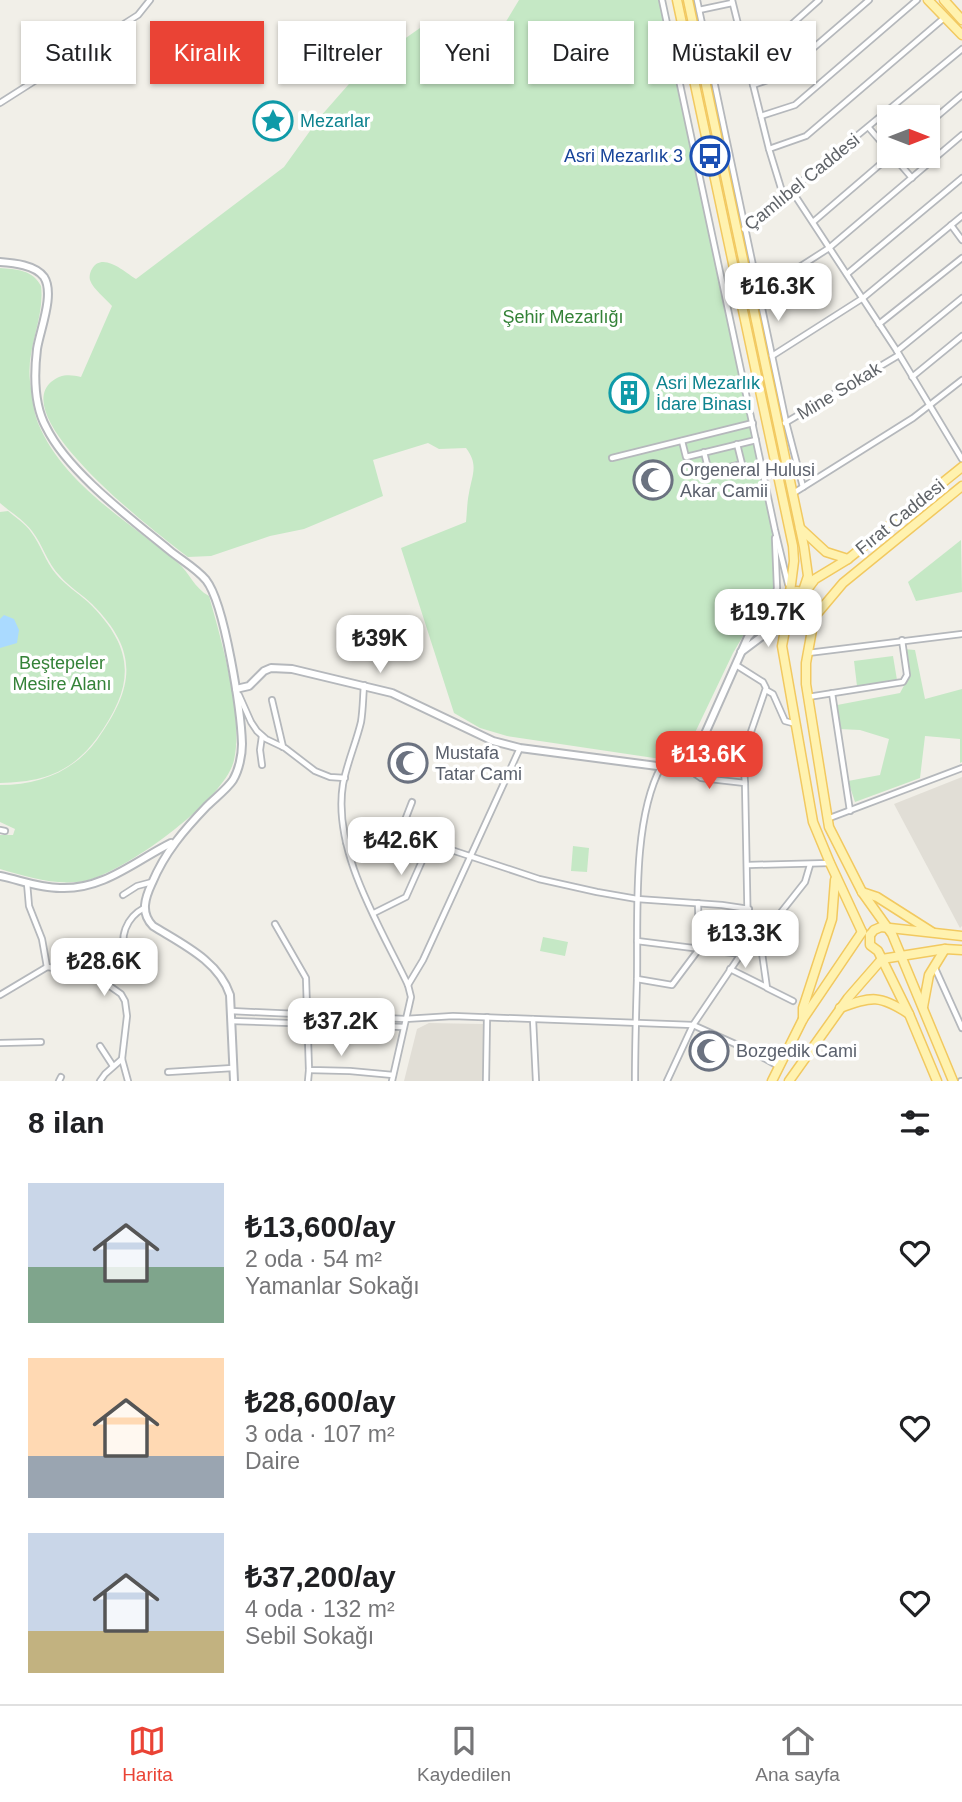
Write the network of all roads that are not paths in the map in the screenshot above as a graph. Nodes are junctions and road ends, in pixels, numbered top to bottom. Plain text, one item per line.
1 (150, 0) edge
2 (662, 0) edge
3 (677, 0) edge
4 (688, 0) edge
5 (697, 0) edge
6 (819, 0) edge
7 (869, 0) edge
8 (917, 0) edge
9 (928, 0) edge
10 (944, 0) edge
11 (732, 1) edge
12 (699, 10) junction
13 (945, 17) junction
14 (962, 20) edge
15 (701, 21) edge
16 (737, 21) edge
17 (795, 21) edge
18 (962, 34) edge
19 (962, 49) edge
20 (714, 84) edge
21 (753, 85) joint
22 (962, 95) edge
23 (0, 103) edge
24 (940, 114) edge
25 (761, 116) junction
26 (869, 128) junction
27 (962, 136) edge
28 (877, 137) edge
29 (769, 149) junction
30 (877, 166) edge
31 (903, 168) edge
32 (912, 178) junction
33 (962, 178) edge
34 (792, 191) junction
35 (784, 198) junction
36 (962, 216) edge
37 (813, 222) junction
38 (951, 225) junction
39 (741, 232) junction
40 (962, 240) edge
41 (830, 248) junction
42 (962, 258) edge
43 (0, 262) edge
44 (847, 274) junction
45 (759, 293) junction
46 (863, 298) junction
47 (962, 298) edge
48 (879, 324) junction
49 (962, 336) edge
50 (898, 353) junction
51 (772, 356) junction
52 (912, 377) junction
53 (962, 380) edge
54 (930, 406) junction
55 (753, 424) junction
56 (782, 424) junction
57 (756, 440) junction
58 (682, 441) junction
59 (737, 444) junction
60 (704, 452) junction
61 (612, 458) dead end
62 (962, 459) edge
63 (962, 467) edge
64 (962, 486) edge
65 (803, 487) junction
66 (792, 494) junction
67 (800, 528) junction
68 (775, 530) junction
69 (848, 559) junction
70 (790, 592) junction
71 (804, 592) junction
72 (779, 604) junction
73 (815, 617) junction
74 (763, 620) junction
75 (785, 625) junction
76 (962, 634) edge
77 (902, 640) junction
78 (739, 653) junction
79 (808, 653) junction
80 (734, 664) junction
81 (364, 685) junction
82 (236, 689) junction
83 (766, 690) junction
84 (832, 693) junction
85 (808, 697) junction
86 (272, 700) dead end
87 (796, 724) junction
88 (262, 736) junction
89 (283, 747) junction
90 (520, 748) junction
91 (262, 765) dead end
92 (661, 767) junction
93 (685, 767) junction
94 (962, 768) edge
95 (345, 778) junction
96 (745, 783) junction
97 (412, 802) dead end
98 (850, 811) junction
99 (826, 819) junction
100 (400, 833) junction
101 (173, 842) junction
102 (346, 842) junction
103 (430, 843) junction
104 (471, 855) junction
105 (830, 863) junction
106 (748, 865) junction
107 (810, 865) junction
108 (835, 873) junction
109 (0, 876) edge
110 (152, 882) junction
111 (27, 883) junction
112 (862, 892) junction
113 (123, 895) dead end
114 (637, 899) junction
115 (698, 903) junction
116 (144, 908) junction
117 (748, 909) junction
118 (374, 914) junction
119 (275, 924) dead end
120 (887, 929) junction
121 (866, 933) junction
122 (935, 934) junction
123 (960, 935) edge
124 (748, 938) junction
125 (760, 939) junction
126 (637, 941) junction
127 (893, 941) junction
128 (699, 947) junction
129 (945, 949) junction
130 (962, 950) edge
131 (741, 954) junction
132 (880, 955) junction
133 (900, 955) junction
134 (128, 956) dead end
135 (934, 965) junction
136 (47, 967) junction
137 (730, 969) junction
138 (637, 979) junction
139 (408, 985) junction
140 (767, 988) junction
141 (0, 995) edge
142 (793, 1001) dead end
143 (841, 1008) junction
144 (923, 1010) junction
145 (231, 1012) junction
146 (909, 1014) junction
147 (307, 1015) junction
148 (487, 1017) junction
149 (405, 1018) junction
150 (533, 1019) junction
151 (803, 1019) junction
152 (232, 1021) junction
153 (307, 1024) junction
154 (636, 1024) junction
155 (693, 1025) junction
156 (403, 1027) junction
157 (962, 1028) edge
158 (41, 1042) dead end
159 (0, 1043) edge
160 (100, 1046) dead end
161 (122, 1059) junction
162 (114, 1066) junction
163 (781, 1067) junction
164 (234, 1068) junction
165 (309, 1070) junction
166 (168, 1072) dead end
167 (393, 1078) edge
168 (100, 1081) edge
169 (128, 1081) edge
170 (234, 1081) edge
171 (308, 1081) edge
172 (486, 1081) edge
173 (536, 1081) edge
174 (635, 1081) edge
175 (667, 1081) edge
176 (772, 1081) edge
177 (789, 1081) edge
178 (937, 1081) edge
179 (953, 1081) edge

1 - 23 street
2 - 55 street
3 - 70 main road
4 - 39 main road
5 - 12 street
6 - 17 street
7 - 21 street
8 - 25 street
9 - 13 main road
10 - 14 main road
11 - 12 street
11 - 16 street
12 - 15 street
13 - 18 main road
13 - 29 street
19 - 26 street, Çamlıbel Caddesi
20 - 39 street
21 - 25 street
22 - 24 street
25 - 29 street
26 - 28 street
26 - 34 street, Çamlıbel Caddesi
27 - 32 street
29 - 35 street
30 - 37 street
31 - 32 street
32 - 41 street
33 - 44 street
34 - 35 street, Çamlıbel Caddesi
34 - 37 street
35 - 39 street, Çamlıbel Caddesi
36 - 38 street
37 - 41 street
38 - 40 street
38 - 46 street
39 - 45 street
39 - 56 main road
41 - 44 street
41 - 45 street
42 - 48 street
43 - 82 street
44 - 46 street
45 - 51 street
46 - 48 street
46 - 51 street
47 - 50 street, Mine Sokak
48 - 50 street
49 - 52 street
50 - 52 street
50 - 56 street, Mine Sokak
51 - 56 street
52 - 54 street
53 - 54 street
54 - 62 street
54 - 65 street
55 - 57 street
55 - 58 street
56 - 65 street
56 - 66 main road
57 - 59 street
57 - 68 street
58 - 60 street
58 - 61 street
59 - 60 street
59 - 60 street
63 - 69 main road, Fırat Caddesi
64 - 73 main road, Fırat Caddesi
65 - 66 street
66 - 67 main road
67 - 69 main road
67 - 71 main road
68 - 70 street
68 - 74 street
69 - 71 main road, Fırat Caddesi
70 - 71 main road
70 - 72 main road
71 - 73 main road
72 - 74 street
72 - 75 main road
73 - 75 main road
73 - 79 main road
74 - 78 street
75 - 78 street
75 - 87 main road
76 - 77 street
77 - 79 street
77 - 84 street
78 - 80 street
79 - 85 main road
80 - 83 street
80 - 93 street
81 - 82 street
81 - 90 street
81 - 95 street
82 - 88 street
82 - 101 street
83 - 87 street
83 - 96 street
84 - 85 street
84 - 98 street
85 - 99 main road
86 - 89 street
87 - 105 main road
88 - 89 street
88 - 91 street
89 - 95 street
90 - 92 street
90 - 104 street
92 - 93 street
92 - 114 street
93 - 96 street
94 - 98 street
95 - 102 street
96 - 106 street
97 - 100 street
98 - 99 street
99 - 112 main road
100 - 102 street
100 - 103 street
101 - 110 street
101 - 111 street
102 - 118 street
103 - 104 street
103 - 118 street
104 - 114 street
104 - 139 street
105 - 107 street
105 - 108 main road
106 - 107 street
106 - 117 street
107 - 125 street
108 - 121 main road
108 - 151 main road
109 - 111 street
110 - 113 street
110 - 116 street
111 - 136 street
112 - 120 main road
112 - 122 main road
114 - 115 street
114 - 126 street
115 - 117 street
115 - 128 street
116 - 134 street
116 - 145 street
117 - 124 street
118 - 139 street
119 - 147 street
120 - 121 main road
120 - 122 main road
120 - 127 main road
121 - 132 main road
121 - 151 main road
122 - 123 main road
124 - 125 street
124 - 131 street
125 - 140 street
126 - 128 street
126 - 138 street
127 - 132 main road
127 - 133 main road
128 - 131 street
128 - 138 street
129 - 130 main road
129 - 133 main road
129 - 135 main road
131 - 137 street
132 - 133 main road
132 - 143 main road
132 - 146 main road
133 - 144 main road
135 - 144 main road
135 - 157 street
136 - 141 street
136 - 161 street
137 - 140 street
137 - 155 street
138 - 154 street
139 - 149 street
140 - 142 street
143 - 146 main road
143 - 177 main road
144 - 179 main road
145 - 147 street
145 - 152 street
146 - 178 main road
147 - 149 street
147 - 153 street
148 - 149 street
148 - 150 street
148 - 172 street
149 - 156 street
150 - 154 street
150 - 173 street
151 - 163 main road
152 - 153 street
152 - 164 street
153 - 156 street
153 - 165 street
154 - 155 street
154 - 174 street
155 - 163 street
155 - 175 street
156 - 167 street
158 - 159 street
160 - 162 street
161 - 162 street
161 - 169 street
162 - 168 street
163 - 176 main road
164 - 166 street
164 - 170 street
165 - 167 street
165 - 171 street

